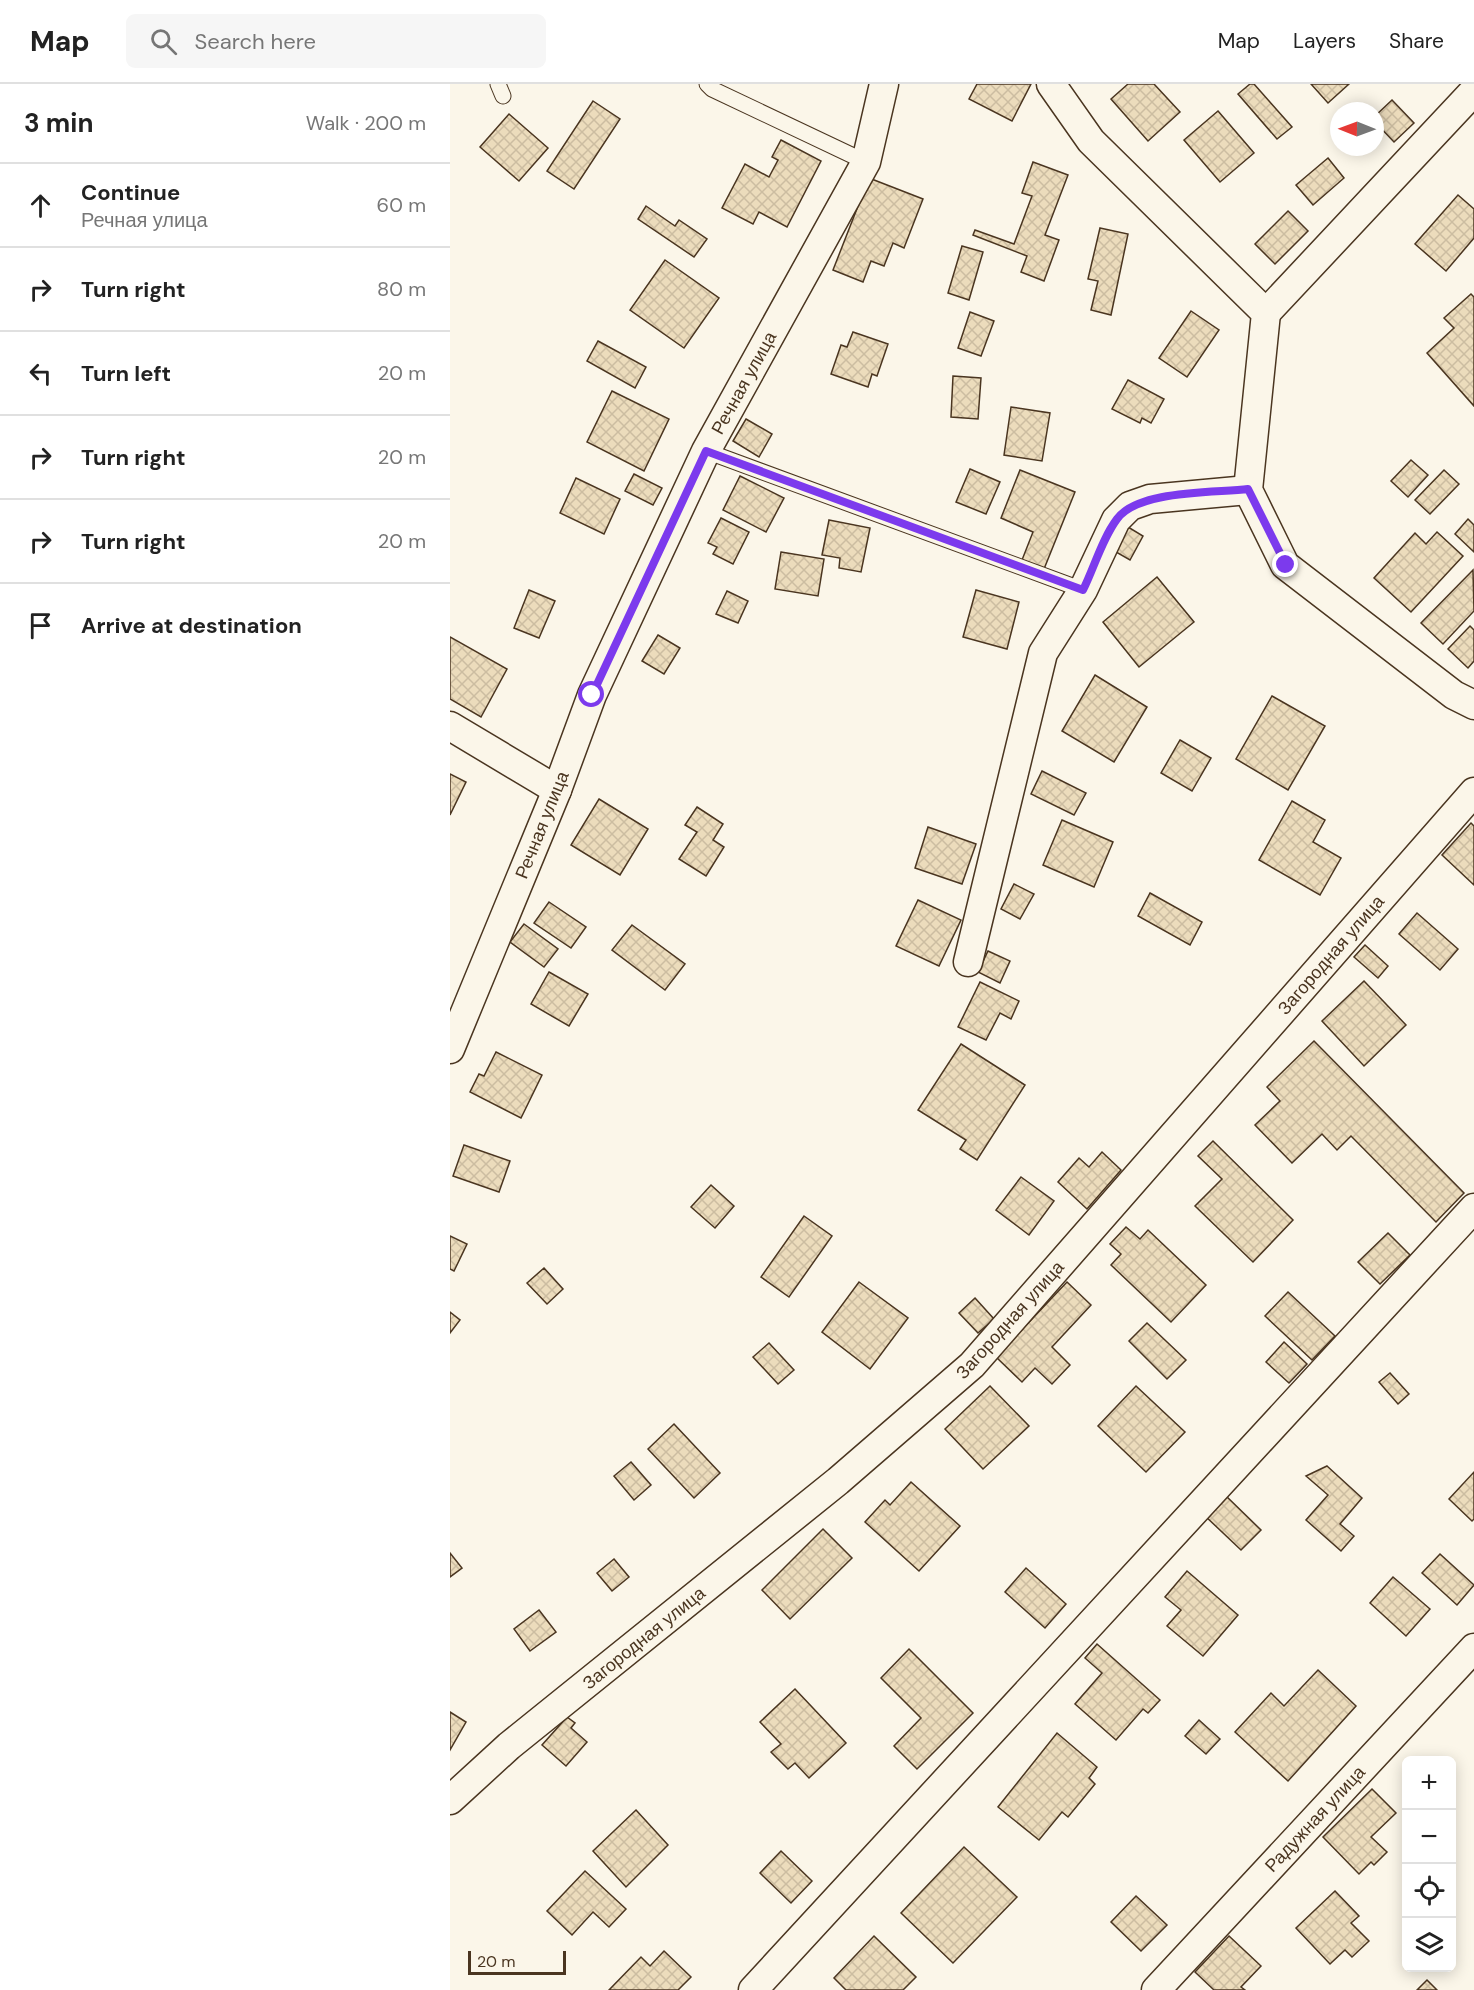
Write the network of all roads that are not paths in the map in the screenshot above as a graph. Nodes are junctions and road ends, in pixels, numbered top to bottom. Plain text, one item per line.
1 (707, 84) edge
2 (884, 84) edge
3 (1051, 84) edge
4 (1474, 91) edge
5 (866, 162) junction
6 (1266, 313) junction
7 (706, 451) junction
8 (1248, 489) junction
9 (1083, 590) junction
10 (1474, 705) edge
11 (450, 726) edge
12 (557, 789) junction
13 (1474, 792) edge
14 (968, 962) dead end
15 (450, 1049) edge
16 (1474, 1208) edge
17 (1474, 1648) edge
18 (450, 1800) edge
19 (753, 1990) edge
20 (1156, 1990) edge

1 - 5 lane
2 - 5 street, Речная улица
3 - 6 street
4 - 6 street
5 - 7 street, Речная улица
6 - 8 street
7 - 9 lane
7 - 12 street, Речная улица
8 - 9 street
8 - 10 street
9 - 14 street
11 - 12 street
12 - 15 street, Речная улица
13 - 18 street, Загородная улица
16 - 19 street
17 - 20 street, Радужная улица

